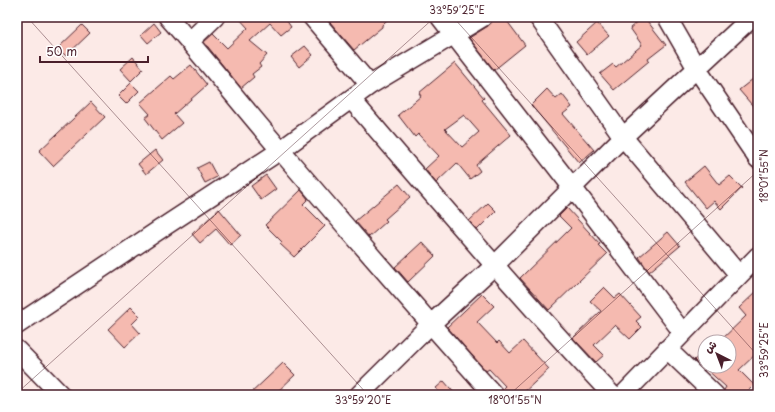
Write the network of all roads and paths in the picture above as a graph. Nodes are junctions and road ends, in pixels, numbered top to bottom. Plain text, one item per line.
1 (168, 17) edge
2 (216, 17) edge
3 (312, 17) edge
4 (440, 17) edge
5 (483, 17) edge
6 (538, 17) edge
7 (667, 17) edge
8 (752, 17) edge
9 (454, 35) junction
10 (190, 41) junction
11 (697, 69) junction
12 (370, 85) junction
13 (350, 99) junction
14 (623, 137) junction
15 (281, 150) junction
16 (758, 159) edge
17 (572, 187) junction
18 (758, 256) edge
19 (494, 266) junction
20 (739, 275) junction
21 (431, 324) junction
22 (17, 325) edge
23 (683, 333) junction
24 (667, 349) junction
25 (17, 350) edge
26 (62, 395) edge
27 (359, 395) edge
28 (494, 395) edge
29 (612, 395) edge
30 (623, 395) edge
31 (715, 395) edge

1 - 10 street
2 - 10 street
3 - 12 street
4 - 9 street
5 - 9 street
6 - 14 street
7 - 11 street
8 - 11 street
9 - 12 street
9 - 17 street
10 - 15 street
11 - 14 street
11 - 16 street
12 - 13 street
13 - 15 street
13 - 19 street
14 - 17 street
14 - 20 street
15 - 21 street
15 - 22 street
17 - 19 street
17 - 23 street
18 - 20 street
19 - 21 street
19 - 29 street
20 - 23 street
21 - 27 street
21 - 28 street
23 - 24 street
24 - 30 street
24 - 31 street
25 - 26 street

